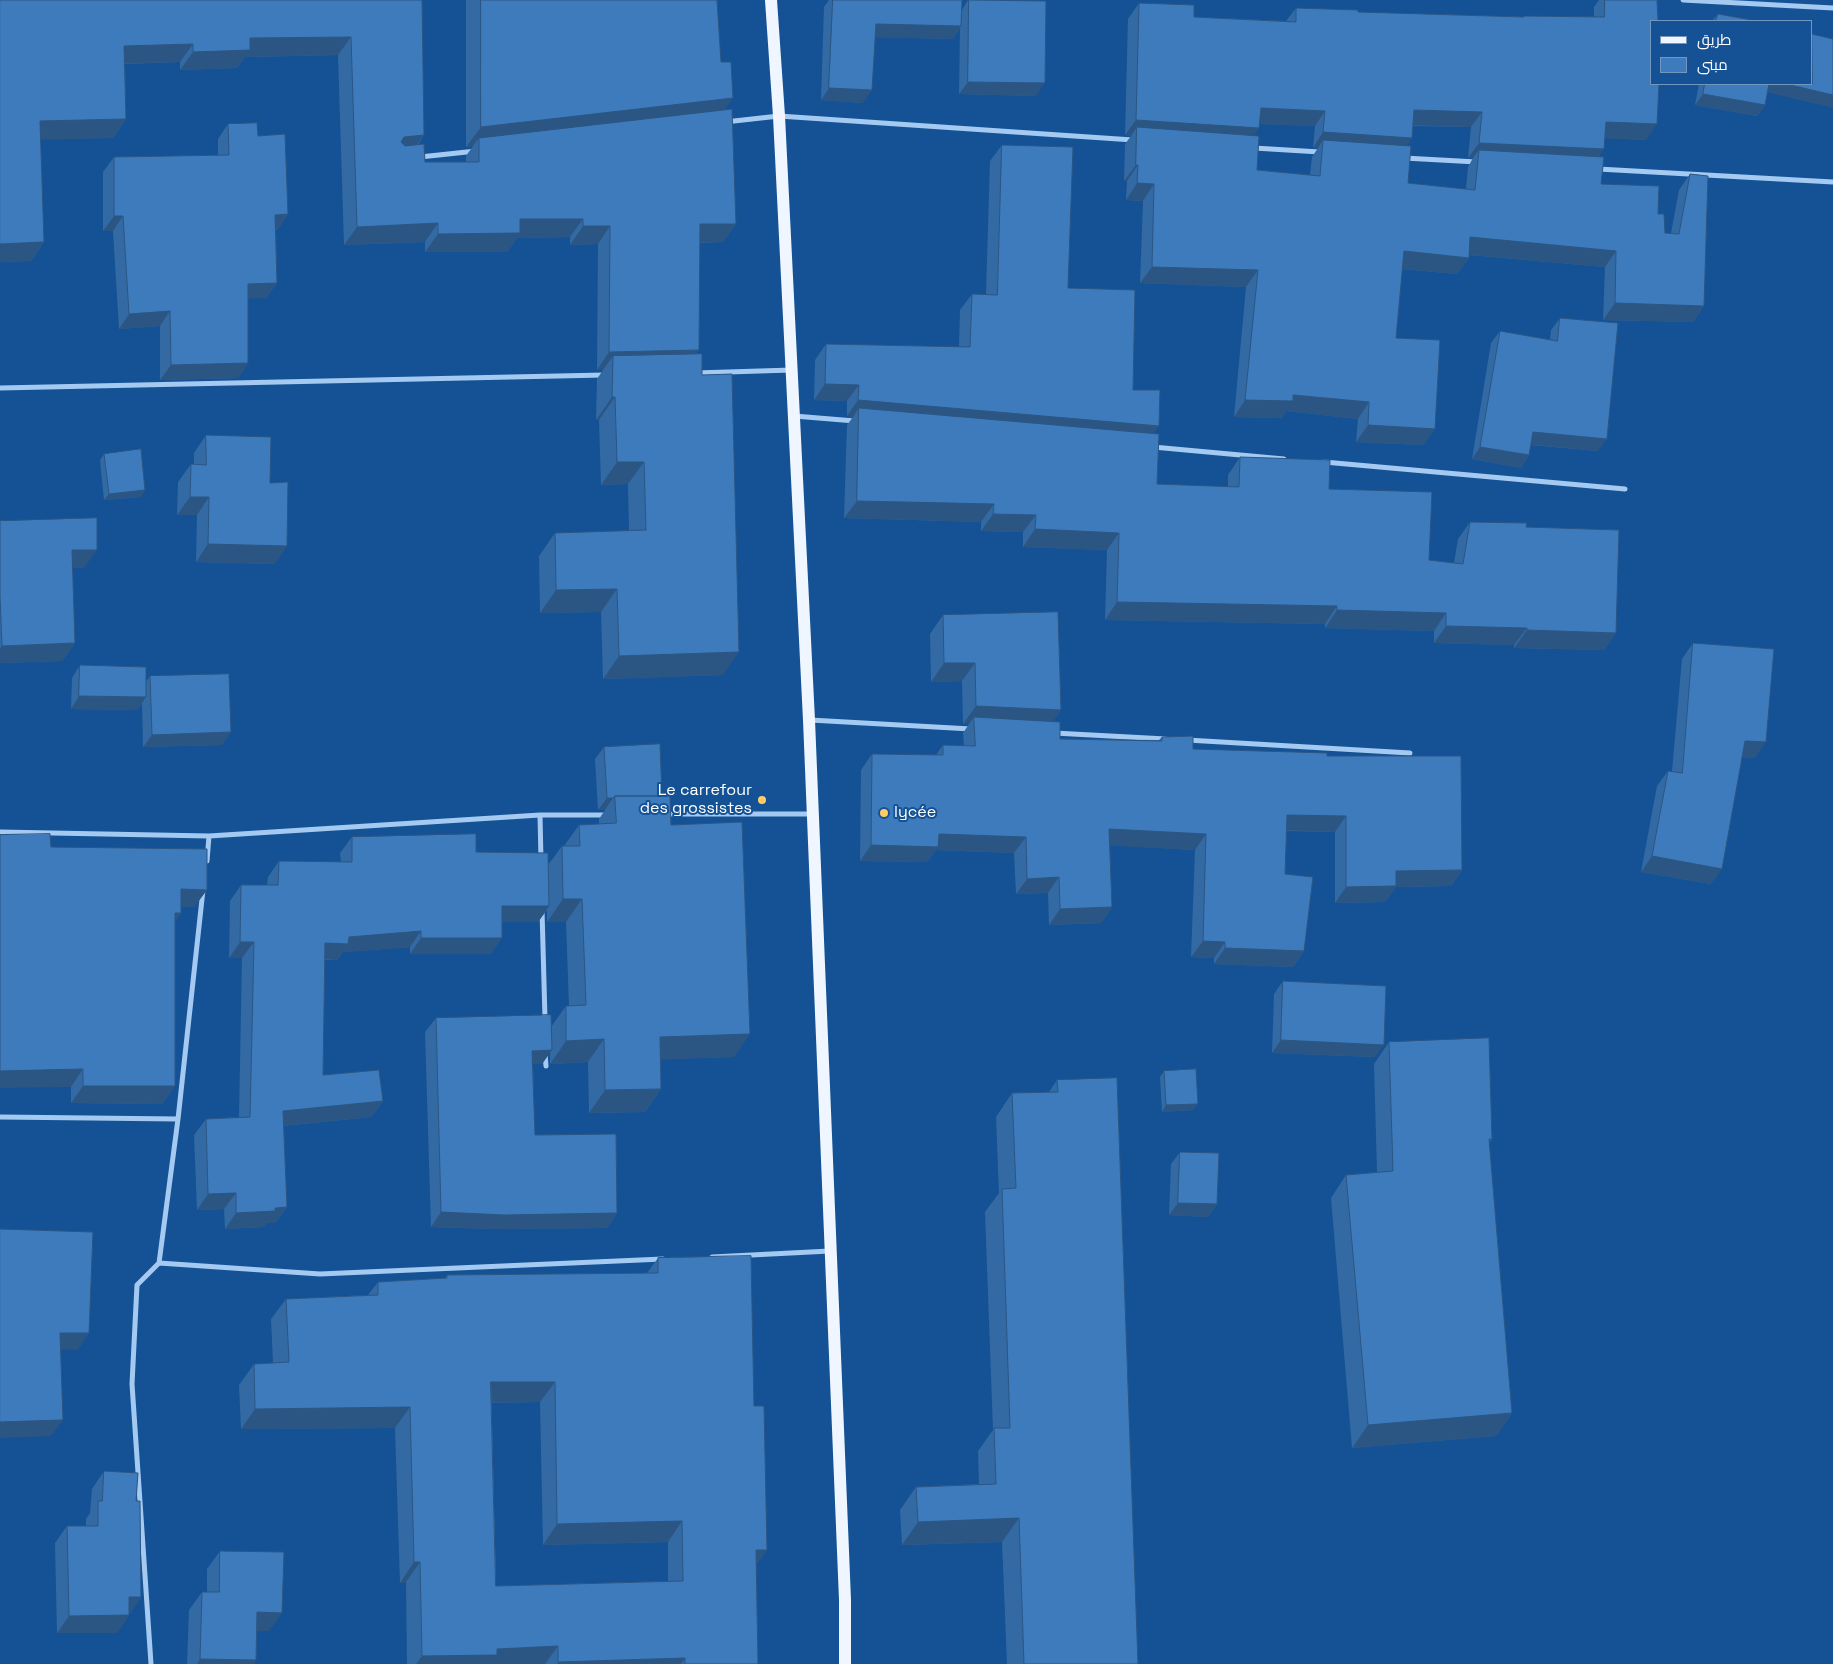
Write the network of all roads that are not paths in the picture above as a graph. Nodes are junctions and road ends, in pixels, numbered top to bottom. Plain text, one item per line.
1 (771, 0) edge
2 (1683, 0) edge
3 (1833, 8) edge
4 (779, 116) junction
5 (719, 123) edge
6 (1137, 140) edge
7 (1246, 148) edge
8 (481, 150) edge
9 (1326, 153) edge
10 (412, 158) edge
11 (1396, 158) edge
12 (1485, 163) edge
13 (1594, 169) edge
14 (1833, 182) edge
15 (792, 370) junction
16 (693, 372) edge
17 (614, 374) edge
18 (0, 388) edge
19 (794, 416) junction
20 (863, 422) edge
21 (1150, 447) edge
22 (1289, 459) edge
23 (1318, 462) edge
24 (1625, 489) dead end
25 (809, 720) junction
26 (977, 729) edge
27 (1046, 733) edge
28 (1174, 740) edge
29 (1184, 740) edge
30 (1410, 753) dead end
31 (657, 814) edge
32 (813, 814) junction
33 (540, 815) junction
34 (609, 815) edge
35 (0, 832) edge
36 (209, 836) junction
37 (542, 863) edge
38 (206, 865) edge
39 (204, 884) edge
40 (542, 902) edge
41 (545, 1027) edge
42 (545, 1046) edge
43 (546, 1066) edge
44 (0, 1117) edge
45 (178, 1119) junction
46 (831, 1251) junction
47 (703, 1257) edge
48 (674, 1258) edge
49 (159, 1263) junction
50 (151, 1664) edge
51 (845, 1664) edge

1 - 4 main road
2 - 3 street
4 - 5 street
4 - 6 street
4 - 15 main road
7 - 9 street
8 - 10 street
11 - 12 street
13 - 14 street
15 - 16 street
15 - 19 main road
17 - 18 street
19 - 20 street
19 - 25 main road
21 - 22 street
23 - 24 street
25 - 26 street
25 - 32 main road
27 - 28 street
29 - 30 street
31 - 32 street
32 - 46 main road
33 - 34 street
33 - 36 street
33 - 37 street
35 - 36 street
36 - 38 street
39 - 45 street
40 - 41 street
42 - 43 street
44 - 45 street
45 - 49 street
46 - 47 street
46 - 51 main road
48 - 49 street
49 - 50 street

